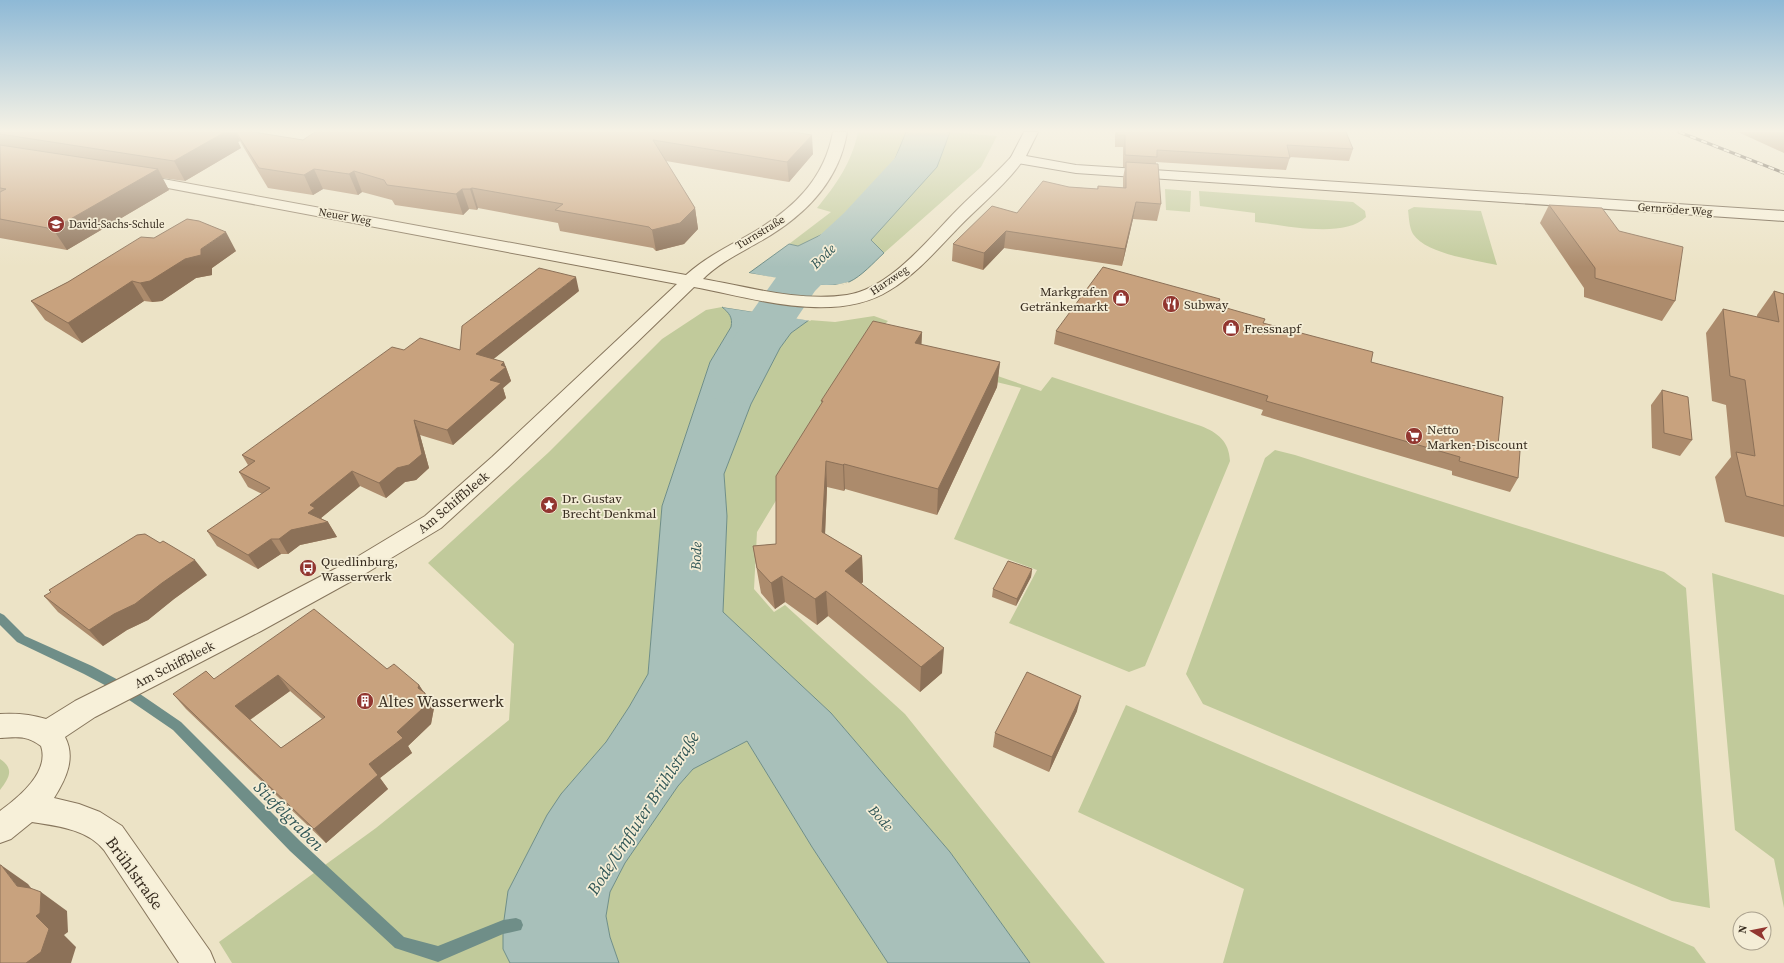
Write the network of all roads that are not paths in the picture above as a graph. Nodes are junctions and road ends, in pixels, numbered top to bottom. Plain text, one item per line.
1 (129, 177) edge
2 (824, 177) edge
3 (1000, 177) edge
4 (1184, 177) edge
5 (1784, 216) edge
6 (690, 281) junction
7 (0, 726) edge
8 (48, 733) junction
9 (27, 807) junction
10 (0, 829) edge
11 (198, 963) edge

1 - 6 street, Neuer Weg
2 - 6 street, Turnstraße
3 - 6 street, Harzweg
4 - 5 street, Gernröder Weg
6 - 8 street, Am Schiffbleek
7 - 8 street
8 - 9 street
9 - 10 street
9 - 11 street, Brühlstraße

